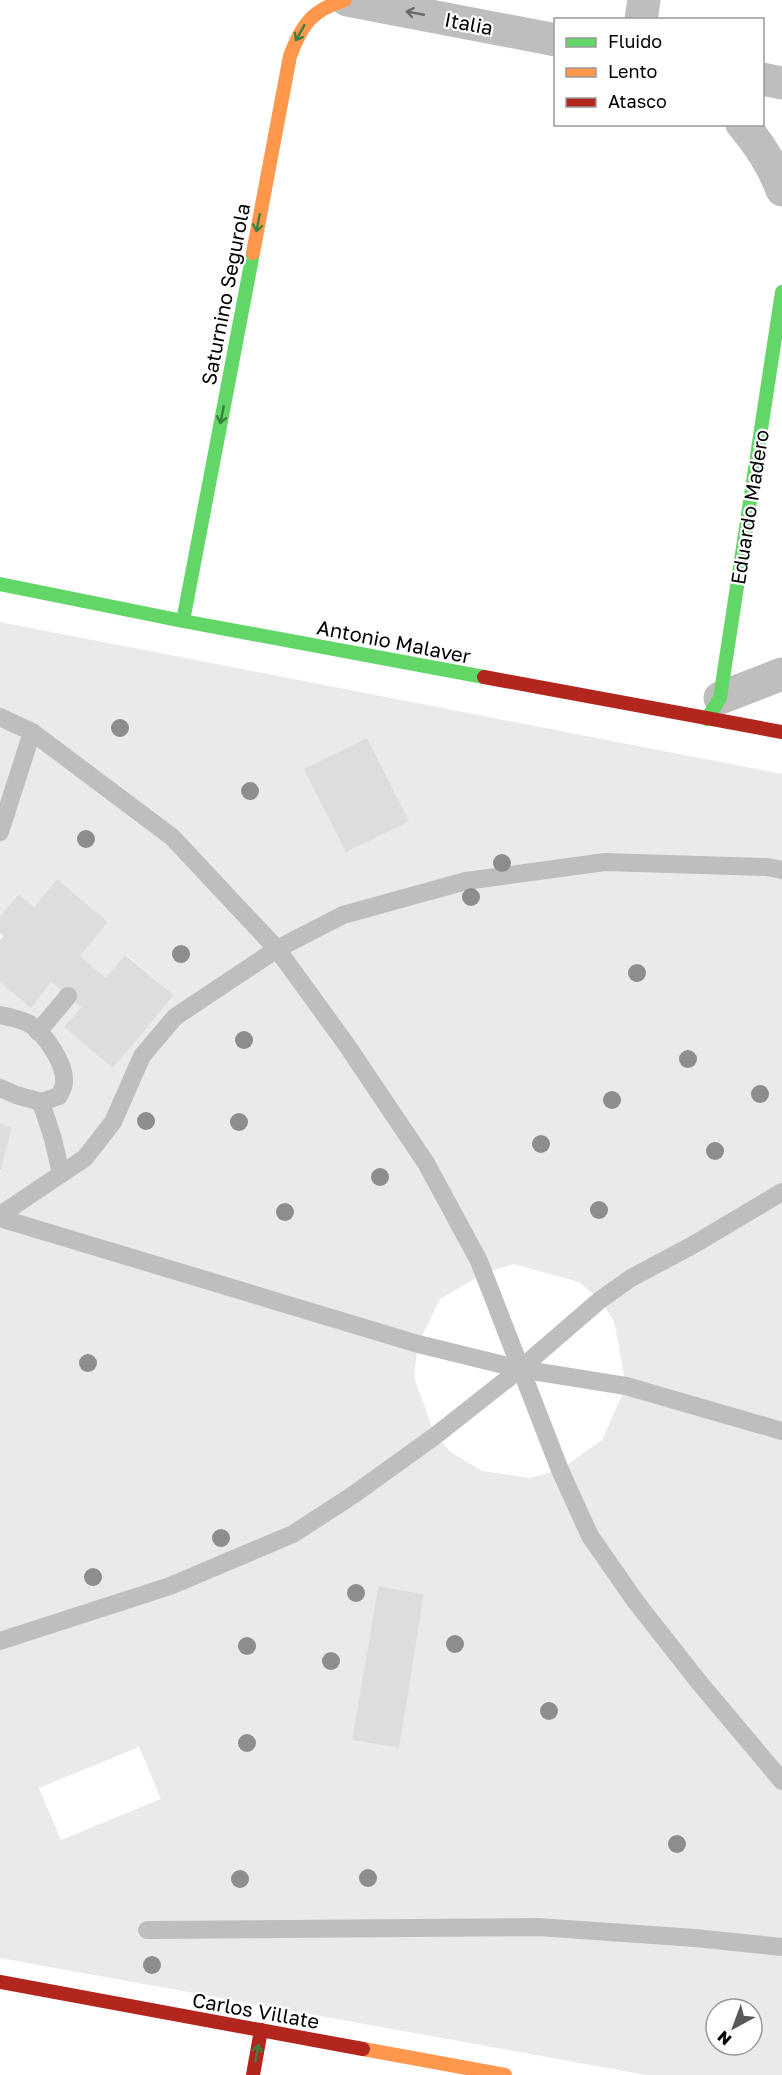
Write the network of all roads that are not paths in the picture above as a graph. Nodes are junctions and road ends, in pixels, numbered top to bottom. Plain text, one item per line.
1 (346, 0) edge
2 (644, 0) edge
3 (641, 18) edge
4 (554, 40) edge
5 (764, 79) edge
6 (782, 83) edge
7 (744, 126) edge
8 (782, 190) edge
9 (782, 292) edge
10 (0, 584) edge
11 (183, 621) junction
12 (782, 674) edge
13 (714, 708) junction
14 (0, 717) edge
15 (32, 732) junction
16 (782, 732) edge
17 (0, 832) edge
18 (782, 870) edge
19 (277, 949) junction
20 (68, 996) dead end
21 (0, 1015) edge
22 (38, 1032) junction
23 (0, 1088) edge
24 (41, 1102) junction
25 (61, 1174) junction
26 (782, 1192) edge
27 (0, 1217) edge
28 (520, 1369) junction
29 (782, 1431) edge
30 (0, 1641) edge
31 (782, 1781) edge
32 (147, 1930) dead end
33 (782, 1947) edge
34 (0, 1982) edge
35 (261, 2030) junction
36 (253, 2075) edge
37 (505, 2075) edge

4 -> 1 street, Italia
1 -> 11 street, Saturnino Segurola
2 - 3 street
5 - 6 street
7 - 8 street
9 - 13 street, Eduardo Madero
10 - 11 street, Antonio Malaver
11 - 13 street, Antonio Malaver
12 - 13 street
13 - 16 street, Antonio Malaver
14 - 15 lane
15 - 17 lane
15 - 19 lane
18 - 19 lane
19 - 25 lane
19 - 28 lane
20 - 22 lane
21 - 22 lane
22 - 24 lane
23 - 24 lane
24 - 25 lane
25 - 27 lane
26 - 28 lane
27 - 28 lane
28 - 29 lane
28 - 30 lane
28 - 31 lane
32 - 33 lane
34 - 35 street, Carlos Villate
36 -> 35 street
35 - 37 street, Carlos Villate

